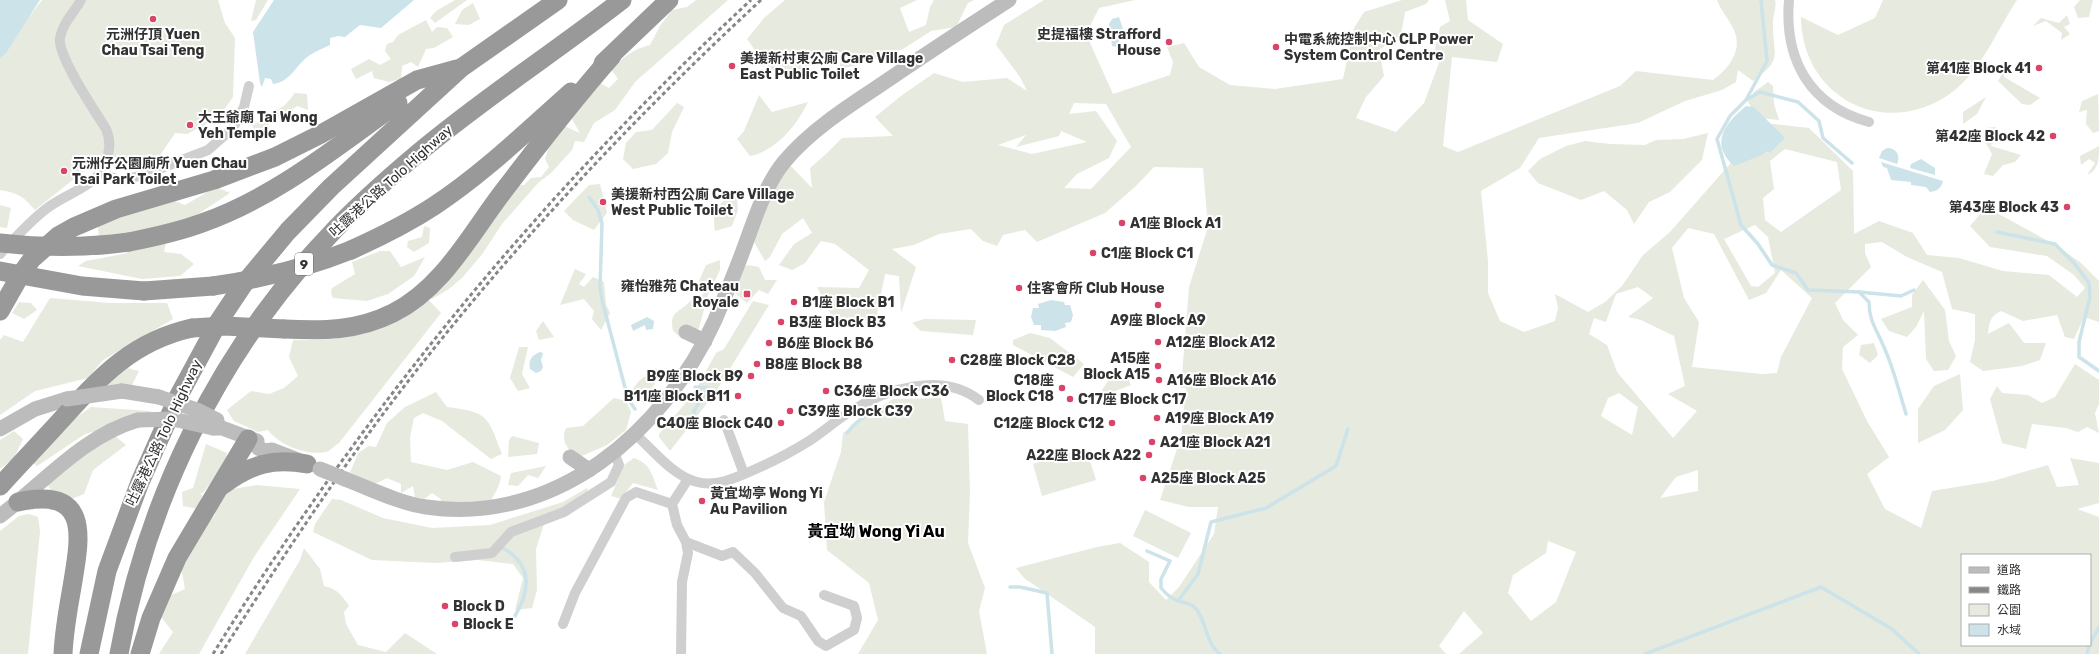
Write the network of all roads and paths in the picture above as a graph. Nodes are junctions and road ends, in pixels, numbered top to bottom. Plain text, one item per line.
1 (81, 0) edge
2 (558, 0) edge
3 (622, 0) edge
4 (669, 0) edge
5 (1009, 0) edge
6 (1789, 0) edge
7 (612, 56) junction
8 (461, 68) junction
9 (438, 74) junction
10 (249, 86) dead end
11 (1869, 122) dead end
12 (102, 173) junction
13 (0, 243) edge
14 (0, 254) edge
15 (0, 271) edge
16 (0, 311) edge
17 (686, 332) dead end
18 (705, 340) junction
19 (979, 400) dead end
20 (724, 420) dead end
21 (217, 425) junction
22 (0, 428) edge
23 (635, 434) junction
24 (252, 441) junction
25 (614, 452) junction
26 (570, 457) dead end
27 (314, 466) junction
28 (589, 470) junction
29 (744, 474) junction
30 (688, 479) junction
31 (0, 486) edge
32 (218, 488) junction
33 (18, 502) junction
34 (672, 504) junction
35 (0, 516) edge
36 (686, 542) junction
37 (455, 558) dead end
38 (824, 595) dead end
39 (563, 624) dead end
40 (63, 654) edge
41 (88, 654) edge
42 (119, 654) edge
43 (140, 654) edge
44 (681, 654) edge

1 - 12 street
2 - 8 highway, 吐露港公路 Tolo Highway / 9
3 - 42 highway, 吐露港公路 Tolo Highway / 9
4 - 7 highway
5 - 18 main road
6 - 11 street
7 - 15 highway, bridge
7 - 31 highway, bridge
8 - 9 highway
8 - 41 highway, 吐露港公路 Tolo Highway / 9
9 - 13 highway, bridge
9 - 16 highway
10 - 12 street
12 - 14 street
17 - 18 main road
18 - 23 main road
19 - 29 street
20 - 29 street
21 - 22 main road, bridge
21 - 24 main road
21 - 33 main road, bridge
23 - 25 main road
23 - 30 street
24 - 27 main road
24 - 32 highway
25 - 28 main road
25 - 37 street
26 - 28 main road
27 - 28 main road, bridge
27 - 32 highway
29 - 30 street
30 - 34 street
32 - 43 highway
33 - 35 main road
33 - 40 highway
34 - 36 street
34 - 39 street
36 - 38 street
36 - 44 street

